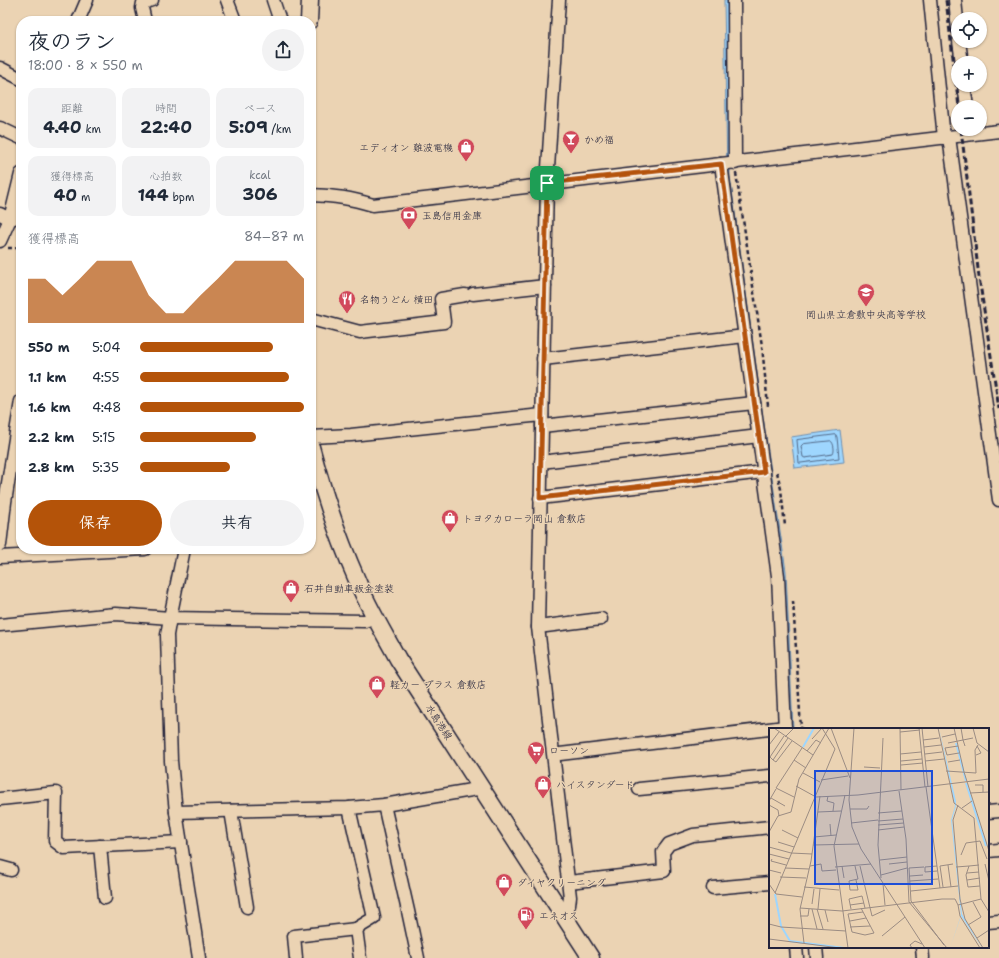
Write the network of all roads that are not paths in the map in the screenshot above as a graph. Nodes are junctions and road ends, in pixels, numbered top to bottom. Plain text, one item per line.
1 (87, 0) edge
2 (152, 0) edge
3 (227, 0) edge
4 (273, 0) edge
5 (310, 0) edge
6 (559, 0) edge
7 (734, 0) edge
8 (930, 0) edge
9 (955, 0) edge
10 (956, 12) edge
11 (80, 16) edge
12 (144, 16) edge
13 (233, 16) edge
14 (278, 16) edge
15 (309, 16) edge
16 (0, 68) edge
17 (16, 76) edge
18 (0, 128) edge
19 (987, 131) edge
20 (999, 131) edge
21 (16, 136) edge
22 (952, 136) edge
23 (947, 137) junction
24 (728, 163) junction
25 (547, 183) junction
26 (16, 193) edge
27 (316, 195) edge
28 (10, 216) edge
29 (0, 241) edge
30 (545, 286) junction
31 (316, 321) edge
32 (745, 336) junction
33 (543, 359) junction
34 (754, 403) junction
35 (542, 421) junction
36 (16, 433) edge
37 (759, 436) junction
38 (316, 437) edge
39 (541, 462) junction
40 (316, 465) edge
41 (764, 472) junction
42 (540, 498) junction
43 (999, 500) edge
44 (0, 544) edge
45 (39, 554) edge
46 (183, 554) edge
47 (0, 557) edge
48 (375, 617) junction
49 (170, 618) junction
50 (601, 619) dead end
51 (0, 625) edge
52 (538, 627) junction
53 (785, 728) edge
54 (769, 730) edge
55 (560, 754) dead end
56 (769, 776) edge
57 (482, 788) junction
58 (639, 789) dead end
59 (0, 799) edge
60 (384, 805) junction
61 (349, 808) junction
62 (231, 811) junction
63 (999, 811) edge
64 (176, 812) junction
65 (989, 812) edge
66 (769, 827) edge
67 (181, 842) junction
68 (100, 846) junction
69 (999, 850) edge
70 (989, 851) edge
71 (569, 882) junction
72 (769, 883) edge
73 (713, 888) dead end
74 (104, 898) dead end
75 (247, 907) dead end
76 (563, 915) junction
77 (999, 921) edge
78 (989, 922) edge
79 (356, 929) junction
80 (796, 948) edge
81 (816, 948) edge
82 (199, 958) edge
83 (296, 958) edge
84 (360, 958) edge
85 (418, 958) edge
86 (591, 958) edge
87 (797, 958) edge
88 (817, 958) edge

1 - 11 street
2 - 12 street
3 - 13 street
4 - 14 street
5 - 15 main road
6 - 25 street
7 - 24 street
8 - 23 street
9 - 10 street
16 - 17 street
18 - 21 street
19 - 20 street
22 - 23 street
23 - 24 street
23 - 43 street
24 - 25 street
24 - 32 street
25 - 27 street
25 - 30 street
26 - 28 street
28 - 29 street
30 - 31 street
30 - 33 street
32 - 33 street
32 - 34 street
33 - 35 street
34 - 35 street
34 - 37 street
35 - 38 street
35 - 39 street
36 - 44 street
37 - 39 street
37 - 41 street
39 - 42 street
40 - 48 main road, 水島港線
41 - 42 street
41 - 53 street
42 - 52 street
45 - 47 street
46 - 49 street
48 - 49 street
48 - 57 main road, 水島港線
49 - 51 street
49 - 64 street
50 - 52 street
52 - 71 street
54 - 55 street
56 - 58 street
57 - 60 street
57 - 76 main road, 水島港線
59 - 68 street
60 - 61 street
60 - 85 street
61 - 62 street
61 - 79 street
62 - 64 street
62 - 75 street
63 - 65 street
64 - 67 street
66 - 71 street
67 - 68 street
67 - 82 street
68 - 74 street
69 - 70 street
71 - 76 street
72 - 73 street
76 - 86 main road, 水島港線
77 - 78 street
79 - 83 street
79 - 84 street
80 - 87 street
81 - 88 street

